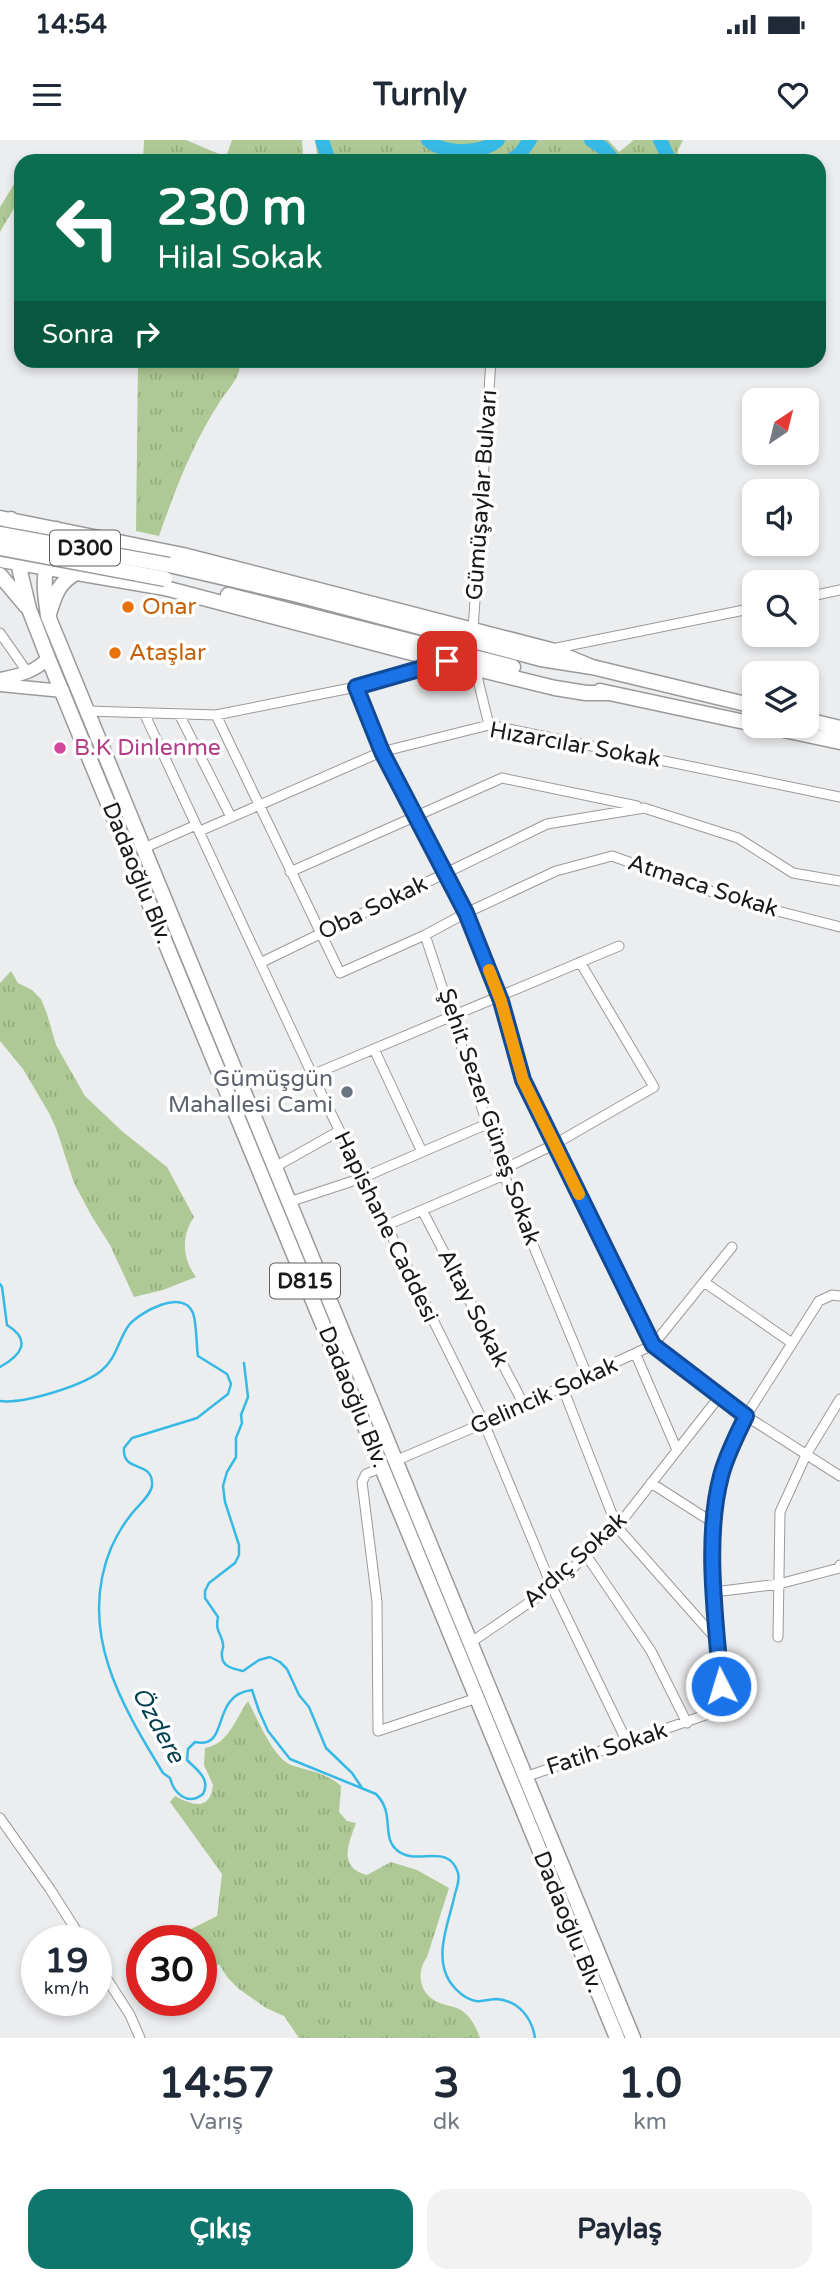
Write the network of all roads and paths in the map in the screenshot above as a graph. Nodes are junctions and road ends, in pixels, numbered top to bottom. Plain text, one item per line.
1 (490, 368) edge
2 (6, 519) edge
3 (56, 529) junction
4 (0, 534) edge
5 (0, 548) edge
6 (0, 561) edge
7 (18, 563) junction
8 (46, 568) junction
9 (167, 572) junction
10 (76, 573) junction
11 (0, 575) edge
12 (840, 590) edge
13 (819, 594) edge
14 (29, 609) junction
15 (742, 610) edge
16 (48, 615) junction
17 (473, 629) junction
18 (0, 633) edge
19 (551, 650) junction
20 (48, 658) junction
21 (447, 661) junction
22 (592, 667) junction
23 (475, 668) junction
24 (28, 673) junction
25 (0, 679) edge
26 (0, 685) edge
27 (356, 687) junction
28 (63, 691) junction
29 (608, 693) junction
30 (742, 703) edge
31 (87, 710) junction
32 (144, 713) junction
33 (179, 714) junction
34 (216, 715) junction
35 (742, 721) edge
36 (819, 723) edge
37 (489, 725) junction
38 (840, 729) edge
39 (819, 738) edge
40 (840, 742) edge
41 (382, 752) junction
42 (840, 797) edge
43 (261, 804) junction
44 (644, 808) junction
45 (415, 816) junction
46 (231, 817) junction
47 (198, 828) junction
48 (144, 848) junction
49 (290, 872) junction
50 (445, 873) junction
51 (840, 881) edge
52 (466, 913) junction
53 (840, 927) edge
54 (320, 934) junction
55 (425, 935) junction
56 (619, 946) dead end
57 (580, 962) junction
58 (260, 963) junction
59 (499, 996) junction
60 (453, 1016) junction
61 (374, 1049) junction
62 (312, 1075) junction
63 (487, 1124) junction
64 (339, 1131) junction
65 (555, 1144) junction
66 (422, 1152) junction
67 (275, 1167) junction
68 (503, 1173) junction
69 (362, 1178) junction
70 (289, 1202) junction
71 (422, 1210) junction
72 (386, 1226) junction
73 (733, 1247) dead end
74 (704, 1282) junction
75 (840, 1296) edge
76 (792, 1343) junction
77 (653, 1345) junction
78 (636, 1355) junction
79 (587, 1375) junction
80 (562, 1386) junction
81 (719, 1396) junction
82 (840, 1399) edge
83 (524, 1405) junction
84 (746, 1416) junction
85 (484, 1423) junction
86 (677, 1450) junction
87 (806, 1455) junction
88 (388, 1464) junction
89 (840, 1476) edge
90 (651, 1483) junction
91 (712, 1522) junction
92 (617, 1527) junction
93 (586, 1555) junction
94 (840, 1565) edge
95 (779, 1584) junction
96 (552, 1587) junction
97 (714, 1592) junction
98 (778, 1636) dead end
99 (717, 1641) junction
100 (470, 1643) junction
101 (477, 1699) junction
102 (687, 1723) junction
103 (627, 1742) junction
104 (525, 1777) junction
105 (0, 1818) edge
106 (73, 1925) edge
107 (112, 1987) edge
108 (140, 2038) edge
109 (617, 2038) edge
110 (633, 2038) edge

1 - 17 street, Gümüşaylar Bulvarı
2 - 3 highway
2 - 7 highway, Dadaoğlu Blv. / D815
3 - 8 highway, Dadaoğlu Blv. / D815
3 - 17 highway
4 - 9 highway, D300, bridge
5 - 9 highway, D300, bridge
6 - 7 highway
7 - 8 highway
7 - 14 highway, Dadaoğlu Blv. / D815
8 - 10 highway
8 - 16 highway, Dadaoğlu Blv. / D815
9 - 22 highway, D300
9 - 29 highway, D300
10 - 16 highway
10 - 21 highway
11 - 14 highway
12 - 13 street
14 - 20 highway, Dadaoğlu Blv. / D815
15 - 19 street
16 - 31 highway, Dadaoğlu Blv. / D815
17 - 19 highway
18 - 24 street
19 - 22 highway
20 - 24 main road
20 - 28 highway, Dadaoğlu Blv. / D815
21 - 23 highway
21 - 27 street
22 - 30 highway, D300
23 - 29 highway
23 - 37 street
24 - 25 main road
26 - 28 main road
27 - 34 street
27 - 41 street
28 - 88 highway, Dadaoğlu Blv. / D815
29 - 35 highway, D300
31 - 32 street
31 - 48 highway, Dadaoğlu Blv. / D815
32 - 33 street
32 - 47 street, Hapishane Caddesi
33 - 34 street
33 - 46 street
34 - 43 street
36 - 38 highway
37 - 41 street, Hızarcılar Sokak
37 - 42 street, Hızarcılar Sokak
39 - 40 highway
41 - 43 street, Hızarcılar Sokak
41 - 45 street
43 - 46 street, Hızarcılar Sokak
43 - 49 street
44 - 45 street
44 - 50 street, Oba Sokak
44 - 51 street, Oba Sokak
45 - 49 street
45 - 50 street
46 - 47 street, Hızarcılar Sokak
47 - 48 street, Hızarcılar Sokak
47 - 58 street, Hapishane Caddesi
48 - 67 highway, Dadaoğlu Blv. / D815
49 - 54 street
50 - 52 street
50 - 54 street, Oba Sokak
52 - 53 street, Atmaca Sokak
52 - 55 street, Atmaca Sokak
52 - 59 street
54 - 55 street, Atmaca Sokak
54 - 58 street, Oba Sokak
55 - 60 street, Şehit Sezer Güneş Sokak
56 - 57 street
57 - 59 street
57 - 65 street
58 - 62 street, Hapishane Caddesi
59 - 60 street
59 - 65 street
60 - 61 street
60 - 63 street, Şehit Sezer Güneş Sokak
61 - 62 street
61 - 66 street
62 - 64 street, Hapishane Caddesi
63 - 66 street
63 - 68 street, Şehit Sezer Güneş Sokak
64 - 67 street
64 - 69 street, Hapishane Caddesi
65 - 68 street
65 - 77 street
66 - 69 street
67 - 70 highway, Dadaoğlu Blv. / D815
68 - 71 street
68 - 79 street, Şehit Sezer Güneş Sokak
69 - 70 street
69 - 72 street, Hapishane Caddesi
70 - 88 highway, Dadaoğlu Blv. / D815
71 - 72 street
71 - 83 street, Altay Sokak
72 - 85 street, Hapishane Caddesi
73 - 74 street, Gelincik Sokak
74 - 76 street
74 - 77 street, Gelincik Sokak
75 - 76 street, Fatih Sokak
76 - 84 street, Fatih Sokak
77 - 78 street, Gelincik Sokak
77 - 81 street
78 - 79 street, Gelincik Sokak
78 - 86 street
79 - 80 street, Gelincik Sokak
80 - 83 street, Gelincik Sokak
80 - 92 street
81 - 84 street
81 - 86 street, Ardıç Sokak
82 - 87 street
83 - 85 street, Gelincik Sokak
84 - 87 street
84 - 91 street, Fatih Sokak
85 - 88 street, Gelincik Sokak
85 - 96 street, Hapishane Caddesi
86 - 90 street, Ardıç Sokak
87 - 89 street
87 - 95 street
88 - 100 highway, Dadaoğlu Blv. / D815
88 - 101 highway, Dadaoğlu Blv. / D815
88 - 101 street
90 - 91 street
90 - 92 street, Ardıç Sokak
91 - 97 street, Fatih Sokak
92 - 93 street, Ardıç Sokak
92 - 99 street
93 - 96 street, Ardıç Sokak
93 - 102 street
94 - 95 street
95 - 97 street
95 - 98 street
96 - 100 street, Ardıç Sokak
96 - 103 street, Hapishane Caddesi
97 - 99 street, Fatih Sokak
99 - 102 street, Fatih Sokak
100 - 104 highway, Dadaoğlu Blv. / D815
101 - 109 highway, Dadaoğlu Blv. / D815
102 - 103 street, Fatih Sokak
103 - 104 street, Fatih Sokak
104 - 110 highway, Dadaoğlu Blv. / D815
105 - 106 street
107 - 108 street

